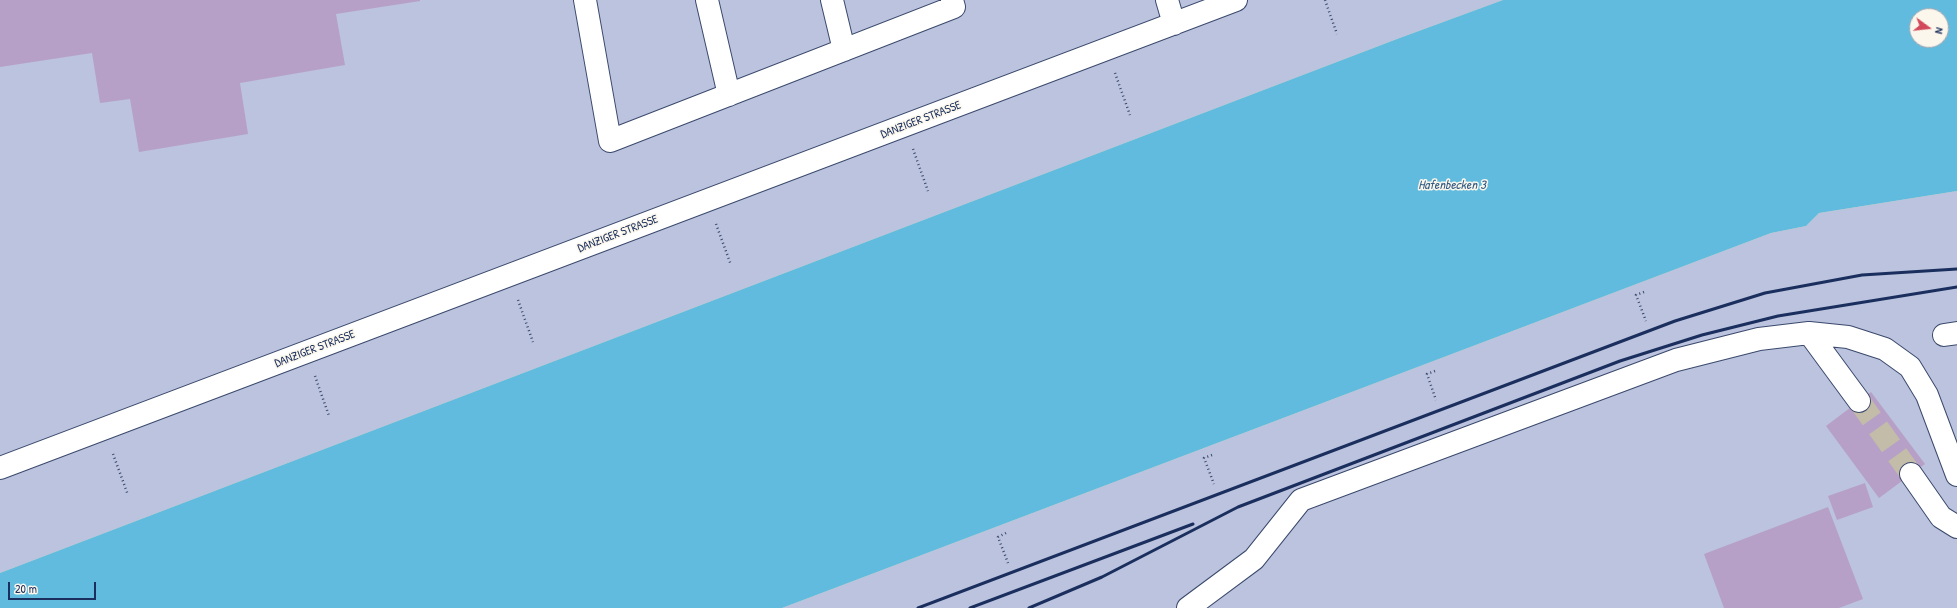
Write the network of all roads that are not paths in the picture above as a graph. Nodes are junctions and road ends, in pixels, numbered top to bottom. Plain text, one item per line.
1 (585, 0) edge
2 (707, 0) edge
3 (832, 0) edge
4 (1167, 0) edge
5 (1236, 0) edge
6 (959, 2) edge
7 (1174, 24) junction
8 (844, 50) junction
9 (729, 95) junction
10 (1809, 333) junction
11 (1859, 401) tunnel mouth
12 (0, 468) edge
13 (1911, 474) tunnel mouth
14 (1957, 475) edge
15 (1957, 527) edge
16 (1188, 608) edge

1 - 9 street
2 - 9 street
3 - 8 street
4 - 7 street
5 - 7 street, DANZIGER STRASSE
6 - 8 street
7 - 12 street, DANZIGER STRASSE
8 - 9 street
10 - 11 street
10 - 14 street
10 - 16 street
13 - 15 street

